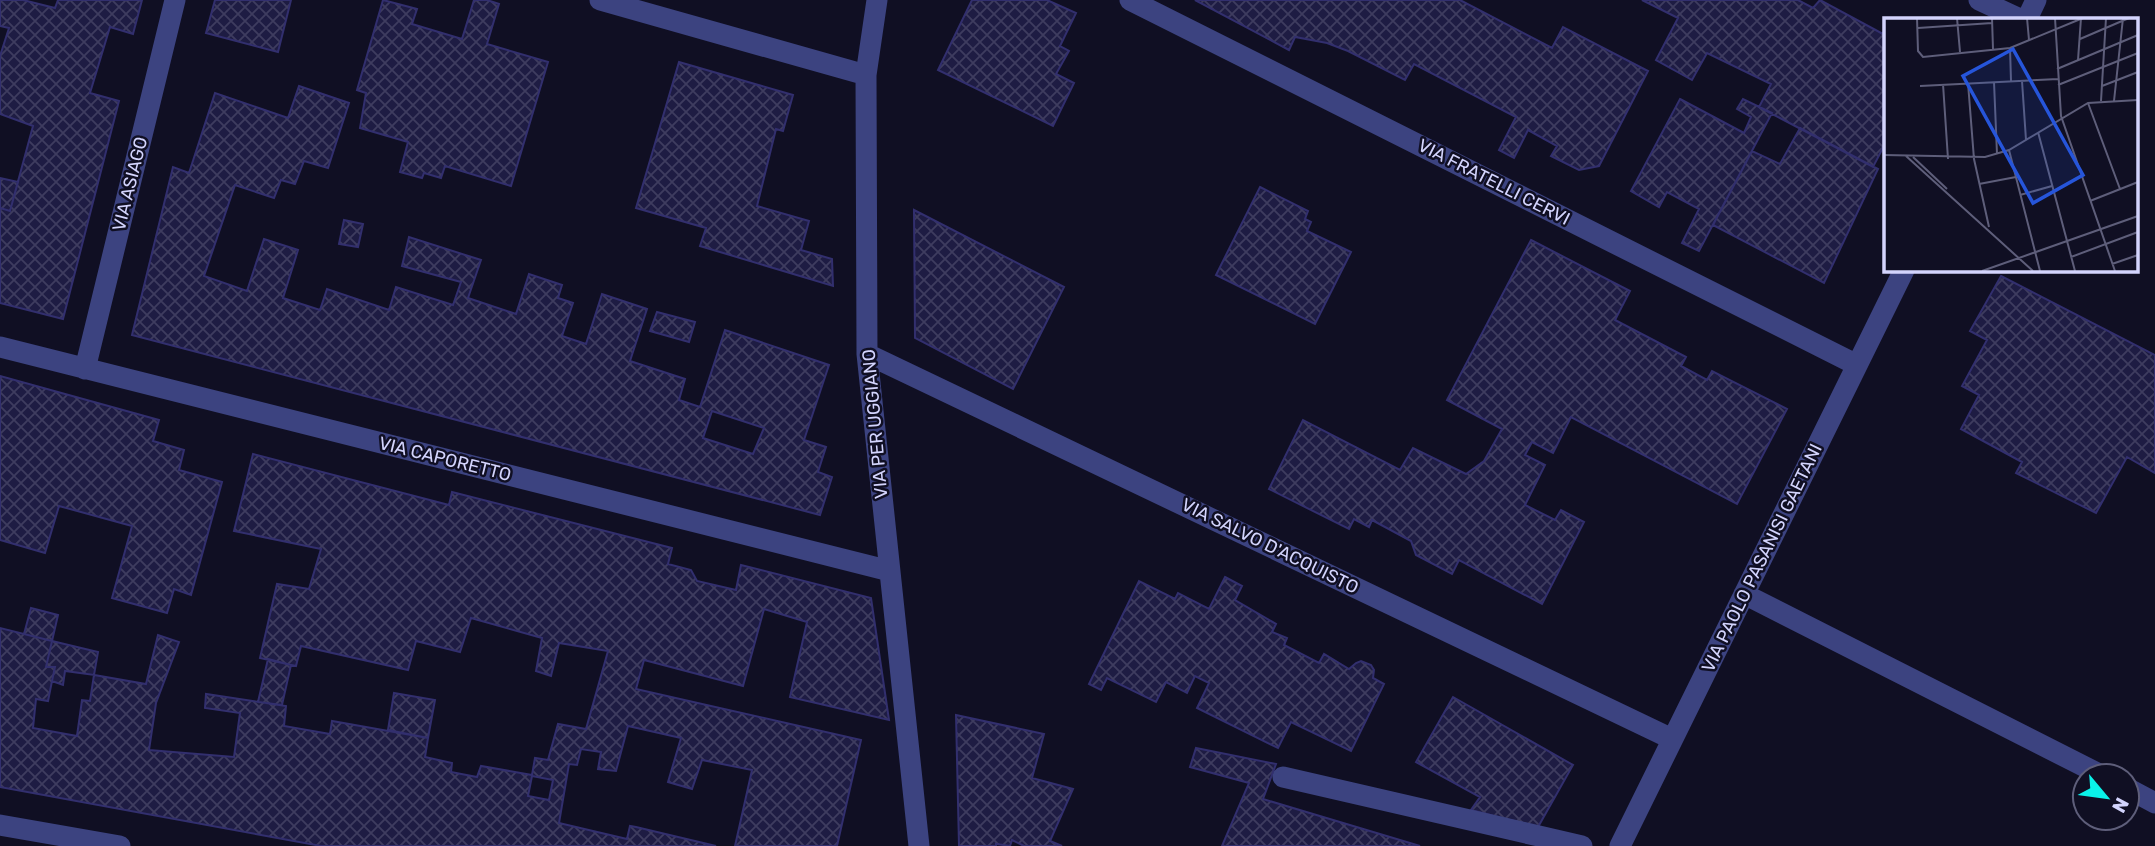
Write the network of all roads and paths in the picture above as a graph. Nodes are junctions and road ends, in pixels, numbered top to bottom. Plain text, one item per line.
1 (175, 0) edge
2 (600, 0) edge
3 (877, 0) edge
4 (1130, 0) edge
5 (1979, 0) edge
6 (2036, 0) edge
7 (2018, 18) edge
8 (2027, 18) edge
9 (866, 75) junction
10 (1904, 271) edge
11 (0, 347) edge
12 (867, 354) junction
13 (1857, 365) junction
14 (85, 369) junction
15 (890, 571) junction
16 (1744, 594) junction
17 (1672, 739) junction
18 (2074, 762) edge
19 (1283, 777) dead end
20 (0, 825) edge
21 (120, 846) edge
22 (919, 846) edge
23 (1582, 846) edge
24 (1620, 846) edge

1 - 14 street, VIA ASIAGO
2 - 9 street
3 - 9 street, VIA PER UGGIANO
4 - 13 street, VIA FRATELLI CERVI
5 - 7 street
6 - 8 street
9 - 12 street, VIA PER UGGIANO
10 - 13 street, VIA PAOLO PASANISI GAETANI
11 - 14 street, VIA CAPORETTO
12 - 15 street, VIA PER UGGIANO
12 - 17 street, VIA SALVO D'ACQUISTO
13 - 16 street, VIA PAOLO PASANISI GAETANI
14 - 15 street, VIA CAPORETTO
15 - 22 street, VIA PER UGGIANO
16 - 17 street, VIA PAOLO PASANISI GAETANI
16 - 18 street
17 - 24 street, VIA PAOLO PASANISI GAETANI
19 - 23 street
20 - 21 street

